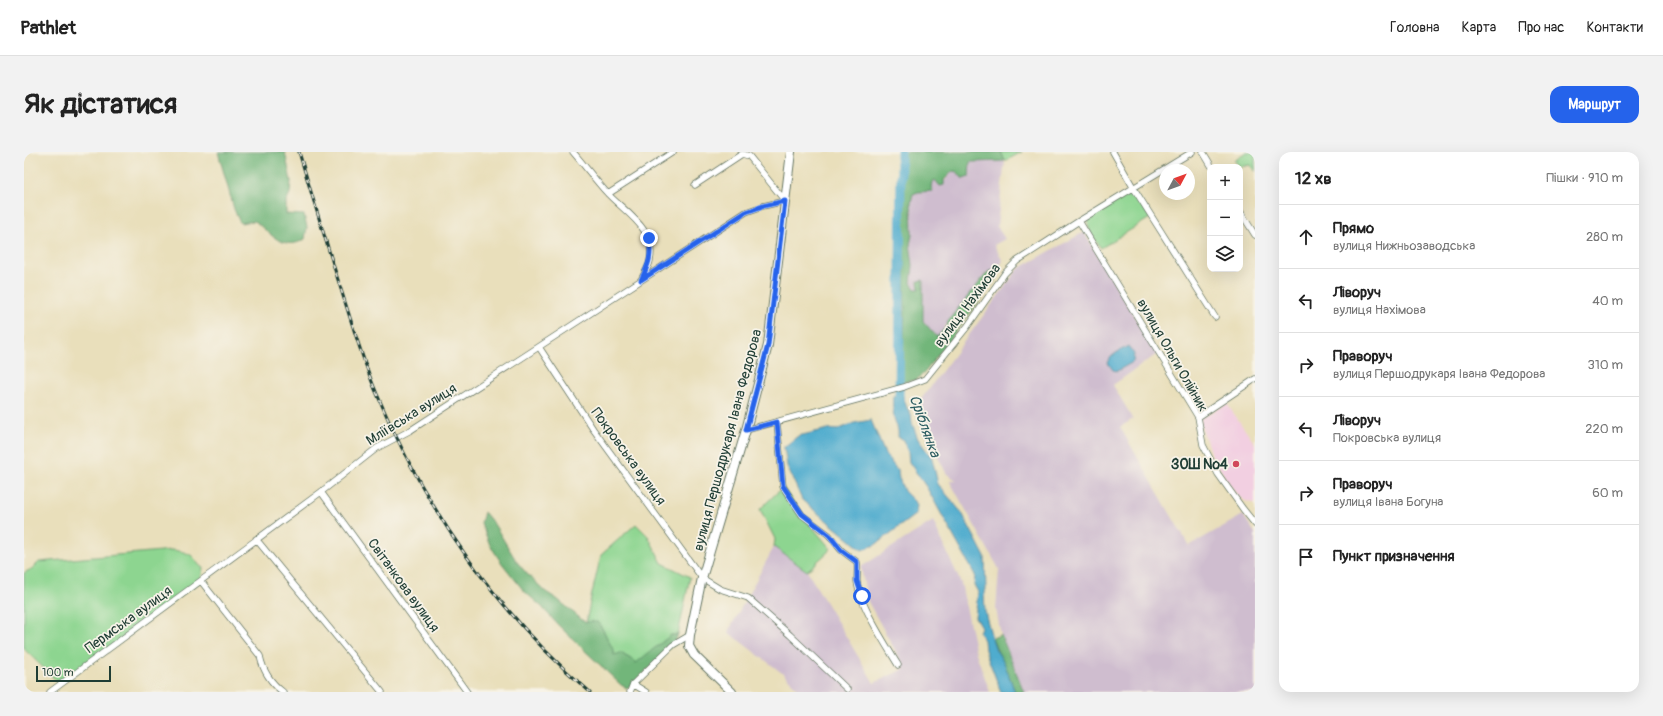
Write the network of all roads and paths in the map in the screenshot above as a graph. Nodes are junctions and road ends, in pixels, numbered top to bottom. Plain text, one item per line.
1 (573, 152) edge
2 (673, 152) edge
3 (791, 152) edge
4 (1113, 152) edge
5 (1192, 152) edge
6 (1203, 152) edge
7 (1210, 164) edge
8 (695, 185) dead end
9 (1134, 187) junction
10 (608, 194) junction
11 (785, 201) junction
12 (1243, 216) edge
13 (1079, 221) junction
14 (1255, 235) edge
15 (641, 280) junction
16 (1215, 317) dead end
17 (539, 347) junction
18 (1255, 379) edge
19 (1198, 416) junction
20 (777, 422) junction
21 (746, 430) junction
22 (321, 492) junction
23 (1254, 521) edge
24 (256, 539) junction
25 (702, 578) junction
26 (202, 581) junction
27 (690, 635) junction
28 (898, 665) dead end
29 (633, 684) junction
30 (847, 689) dead end
31 (50, 692) edge
32 (283, 692) edge
33 (382, 692) edge
34 (467, 692) edge
35 (630, 692) edge
36 (646, 692) edge
37 (732, 692) edge

1 - 10 street
2 - 10 street
3 - 11 street, вулиця Першодрукаря Івана Федорова
4 - 9 street
5 - 9 street, вулиця Нахімова
6 - 7 street
8 - 11 street
9 - 13 street, вулиця Нахімова
9 - 16 street
10 - 15 street
11 - 15 street
11 - 21 street, вулиця Першодрукаря Івана Федорова
12 - 14 street
13 - 19 street, вулиця Ольги Олійник
13 - 20 street, вулиця Нахімова
15 - 17 street, Мліївська вулиця
17 - 22 street, Мліївська вулиця
17 - 25 street, Покровська вулиця
18 - 19 street
19 - 23 street, вулиця Ольги Олійник
20 - 21 street, вулиця Нахімова
20 - 28 street
21 - 25 street, вулиця Першодрукаря Івана Федорова
22 - 24 street, Мліївська вулиця
22 - 34 street, Світанкова вулиця
24 - 26 street, Мліївська вулиця
24 - 33 street
25 - 27 street, вулиця Першодрукаря Івана Федорова
25 - 30 street
26 - 31 street, Пермська вулиця
26 - 32 street
27 - 29 street
27 - 37 street, вулиця Першодрукаря Івана Федорова
29 - 35 street
29 - 36 street

